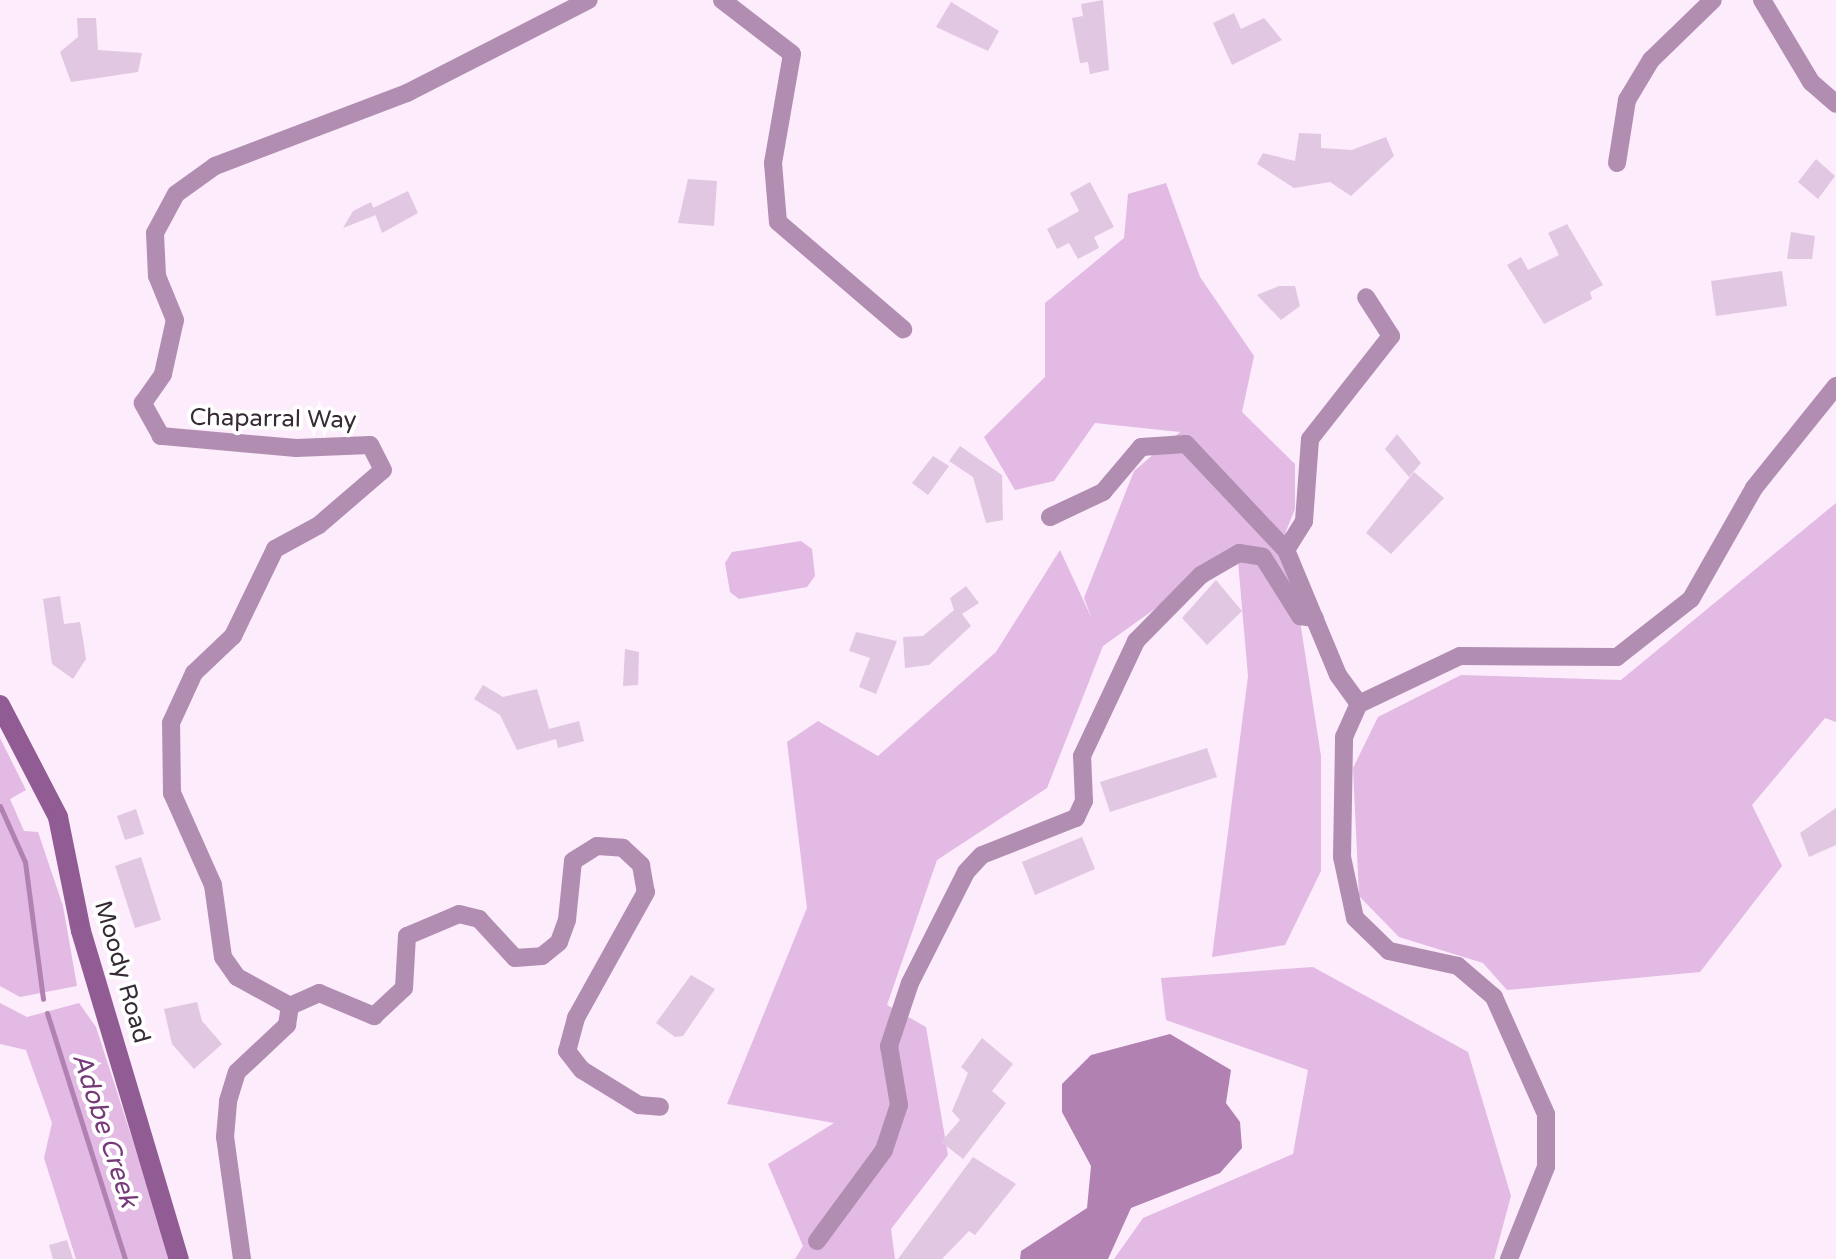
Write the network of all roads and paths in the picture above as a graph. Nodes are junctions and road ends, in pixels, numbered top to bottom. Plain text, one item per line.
1 (589, 0) edge
2 (722, 0) edge
3 (1713, 0) edge
4 (1762, 0) edge
5 (1836, 104) edge
6 (1617, 163) dead end
7 (1366, 297) dead end
8 (903, 329) dead end
9 (1836, 386) edge
10 (1050, 517) dead end
11 (1286, 550) junction
12 (1315, 618) junction
13 (1359, 704) junction
14 (0, 705) edge
15 (290, 1006) junction
16 (660, 1107) dead end
17 (817, 1241) dead end
18 (179, 1259) edge
19 (242, 1259) edge
20 (1509, 1259) edge

1 - 15 street, Chaparral Way
2 - 8 street
3 - 6 street
4 - 5 street
7 - 11 street
9 - 13 street
10 - 11 street
11 - 12 street
12 - 13 street
12 - 17 street
13 - 20 street
14 - 18 street, Moody Road
15 - 16 street
15 - 19 street

